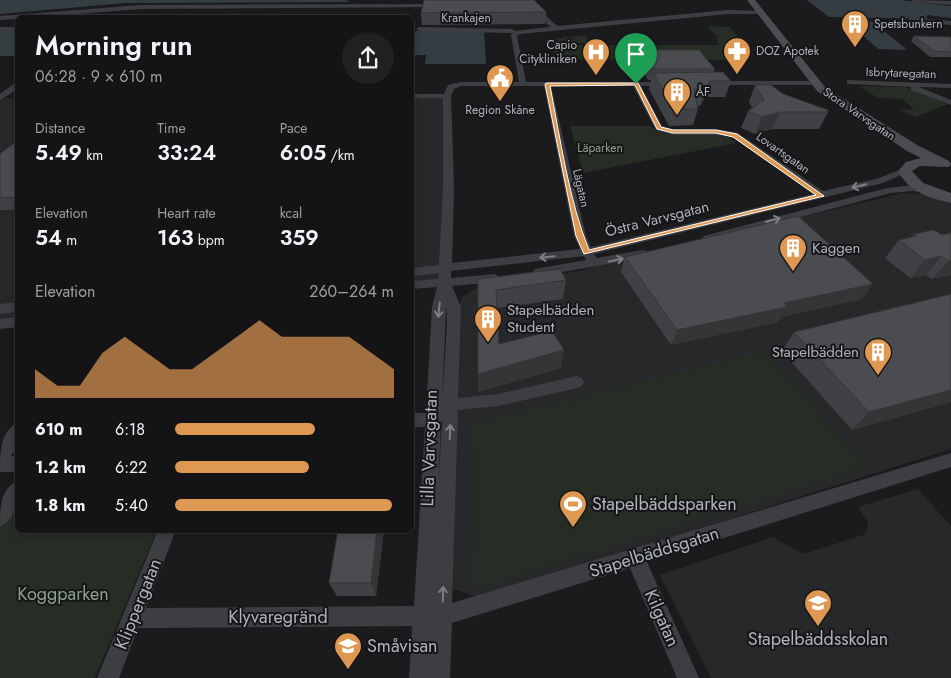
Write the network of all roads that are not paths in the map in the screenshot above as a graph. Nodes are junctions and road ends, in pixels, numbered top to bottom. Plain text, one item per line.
1 (742, 0) edge
2 (914, 0) edge
3 (930, 1) edge
4 (951, 3) edge
5 (527, 5) edge
6 (452, 6) edge
7 (753, 8) edge
8 (57, 15) edge
9 (15, 17) edge
10 (0, 18) edge
11 (911, 20) dead end
12 (951, 23) edge
13 (555, 28) junction
14 (419, 29) edge
15 (0, 30) edge
16 (15, 30) edge
17 (512, 31) edge
18 (850, 82) dead end
19 (801, 83) junction
20 (815, 83) junction
21 (523, 84) junction
22 (547, 84) junction
23 (636, 84) junction
24 (679, 84) edge
25 (698, 84) edge
26 (903, 84) junction
27 (951, 86) edge
28 (15, 87) edge
29 (449, 91) junction
30 (414, 96) edge
31 (15, 98) edge
32 (951, 103) edge
33 (948, 165) edge
34 (907, 168) junction
35 (925, 190) junction
36 (821, 196) junction
37 (951, 198) edge
38 (694, 242) edge
39 (658, 251) edge
40 (586, 252) junction
41 (594, 264) junction
42 (414, 272) edge
43 (527, 274) edge
44 (445, 275) junction
45 (504, 277) edge
46 (414, 284) edge
47 (15, 308) edge
48 (0, 309) edge
49 (15, 322) edge
50 (0, 324) edge
51 (577, 382) dead end
52 (451, 406) junction
53 (414, 420) edge
54 (432, 420) junction
55 (15, 435) edge
56 (0, 459) edge
57 (951, 460) edge
58 (0, 464) edge
59 (15, 464) edge
60 (15, 494) edge
61 (0, 517) edge
62 (166, 533) edge
63 (635, 558) junction
64 (433, 616) junction
65 (132, 618) junction
66 (108, 678) edge
67 (420, 678) edge
68 (439, 678) edge
69 (688, 678) edge

1 - 7 street, Stora Varvsgatan
2 - 3 street
3 - 4 street
5 - 13 street
6 - 8 street, Krankajen
7 - 13 street
7 - 19 street, Stora Varvsgatan
7 - 20 street, Stora Varvsgatan
9 - 10 street, Krankajen
11 - 12 street
13 - 21 street
14 - 17 street, Krankajen
15 - 16 street
18 - 26 street, Isbrytaregatan
19 - 20 street
19 - 25 street
19 - 34 street, Stora Varvsgatan
20 - 33 street, Stora Varvsgatan
21 - 22 street
21 - 29 street
22 - 23 street
22 - 40 street, Lägatan
23 - 24 street
23 - 36 street, Lovartsgatan
26 - 27 street, Isbrytaregatan
26 - 32 street
28 - 31 street
29 - 30 street
29 - 44 street, Lilla Varvsgatan
33 - 34 street, Stora Varvsgatan
34 - 35 street, Stora Varvsgatan
34 -> 36 street, Östra Varvsgatan
35 - 37 street, Stora Varvsgatan
38 -> 35 street, Östra Varvsgatan
36 - 40 street, Östra Varvsgatan
41 -> 39 street, Östra Varvsgatan
40 - 41 street, Lägatan
40 -> 44 street, Östra Varvsgatan
41 - 43 street, Östra Varvsgatan
42 - 44 street, Östra Varvsgatan
44 - 45 street, Östra Varvsgatan
44 - 46 street, Östra Varvsgatan
44 - 52 street, Lilla Varvsgatan
44 -> 54 street, Lilla Varvsgatan
47 - 48 street
49 - 50 street
51 - 52 street
52 - 54 street
64 -> 52 street, Lilla Varvsgatan
53 - 54 street
54 - 64 street, Lilla Varvsgatan
55 - 56 street
57 - 63 street, Stapelbäddsgatan
58 - 59 street
60 - 61 street
62 - 65 street, Klippergatan
63 - 64 street, Stapelbäddsgatan
63 - 69 street, Kilgatan
64 - 65 street, Klyvaregränd
64 - 67 street, Lilla Varvsgatan
64 - 68 street, Lilla Varvsgatan
65 - 66 street, Klippergatan

